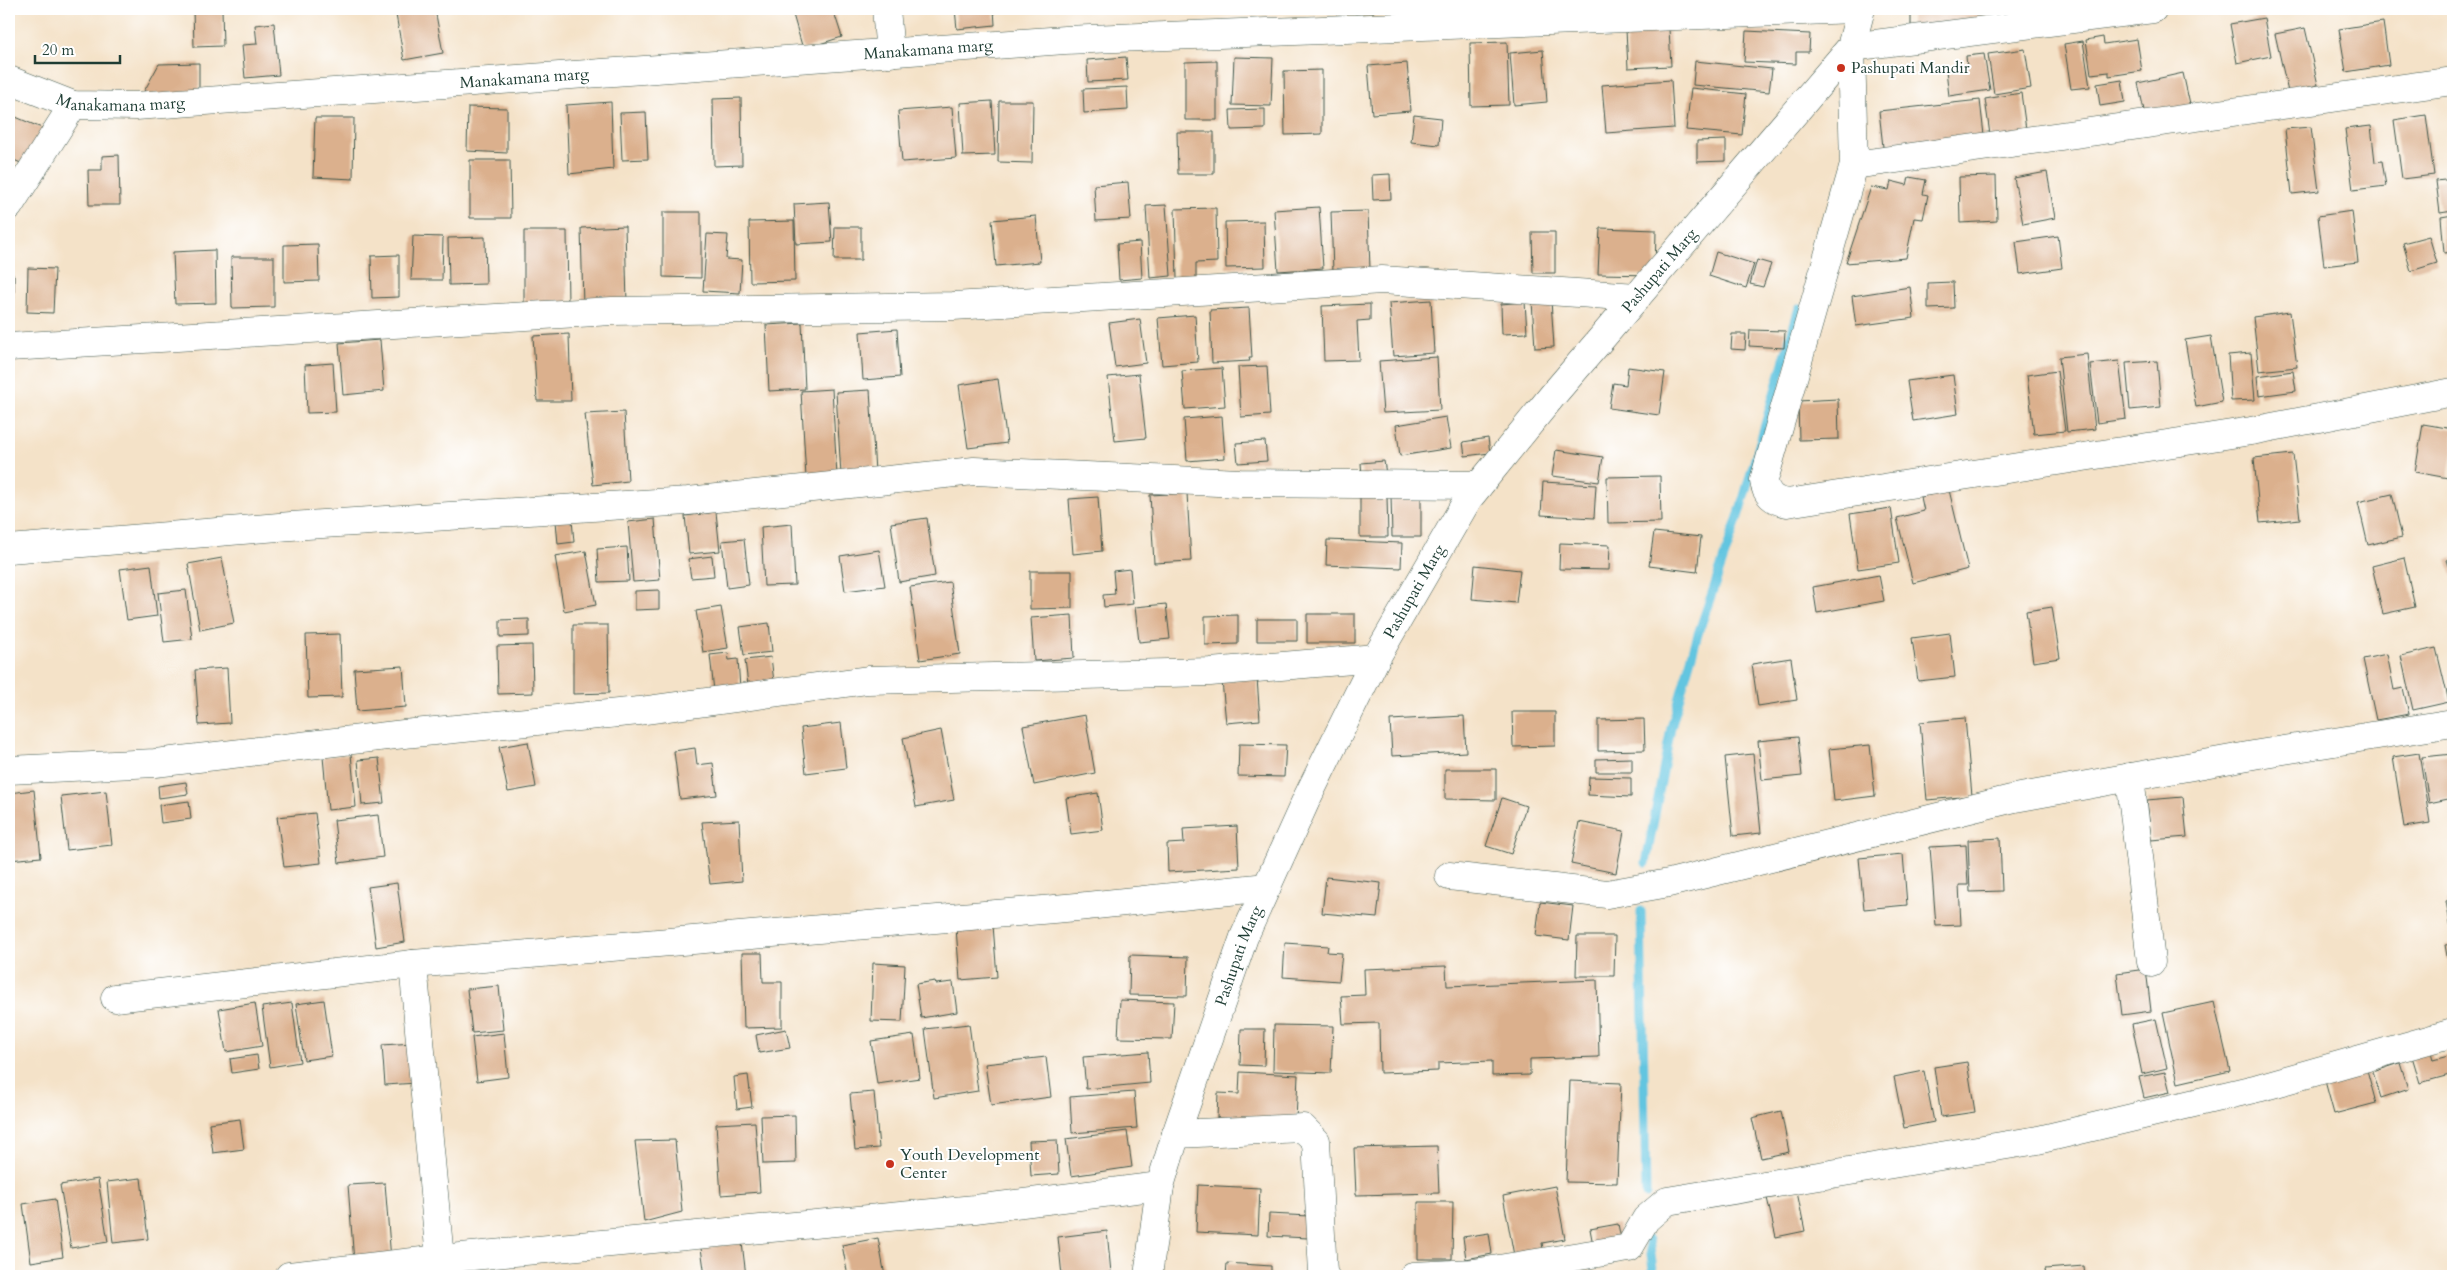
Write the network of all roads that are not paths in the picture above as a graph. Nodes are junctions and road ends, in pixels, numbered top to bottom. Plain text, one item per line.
1 (886, 9) edge
2 (1854, 9) edge
3 (1861, 9) edge
4 (2154, 9) edge
5 (1850, 47) junction
6 (890, 53) junction
7 (9, 80) edge
8 (2453, 81) edge
9 (74, 105) junction
10 (1854, 165) junction
11 (9, 206) edge
12 (1637, 297) junction
13 (9, 347) edge
14 (2453, 392) edge
15 (1479, 485) junction
16 (9, 549) edge
17 (1376, 658) junction
18 (2453, 722) edge
19 (9, 770) edge
20 (2130, 777) junction
21 (1449, 876) dead end
22 (1267, 887) junction
23 (2151, 962) dead end
24 (413, 964) junction
25 (115, 998) dead end
26 (2453, 1033) edge
27 (1176, 1134) junction
28 (1160, 1186) junction
29 (440, 1259) junction
30 (289, 1276) edge
31 (1148, 1276) edge
32 (1325, 1276) edge
33 (1413, 1276) edge

1 - 6 street
2 - 6 street, Manakamana marg
3 - 5 street, Pashupati Marg
4 - 5 street
5 - 10 street
5 - 12 street, Pashupati Marg
6 - 9 street, Manakamana marg
7 - 9 street, Manakamana marg
8 - 10 street
9 - 11 street
10 - 14 street
12 - 13 street
12 - 15 street, Pashupati Marg
15 - 16 street
15 - 17 street, Pashupati Marg
17 - 19 street
17 - 22 street, Pashupati Marg
18 - 20 street
20 - 21 street
20 - 23 street
22 - 24 street
22 - 27 street, Pashupati Marg
24 - 25 street
24 - 29 street
26 - 33 street
27 - 28 street, Pashupati Marg
27 - 32 street
28 - 29 street
28 - 31 street, Pashupati Marg
29 - 30 street

